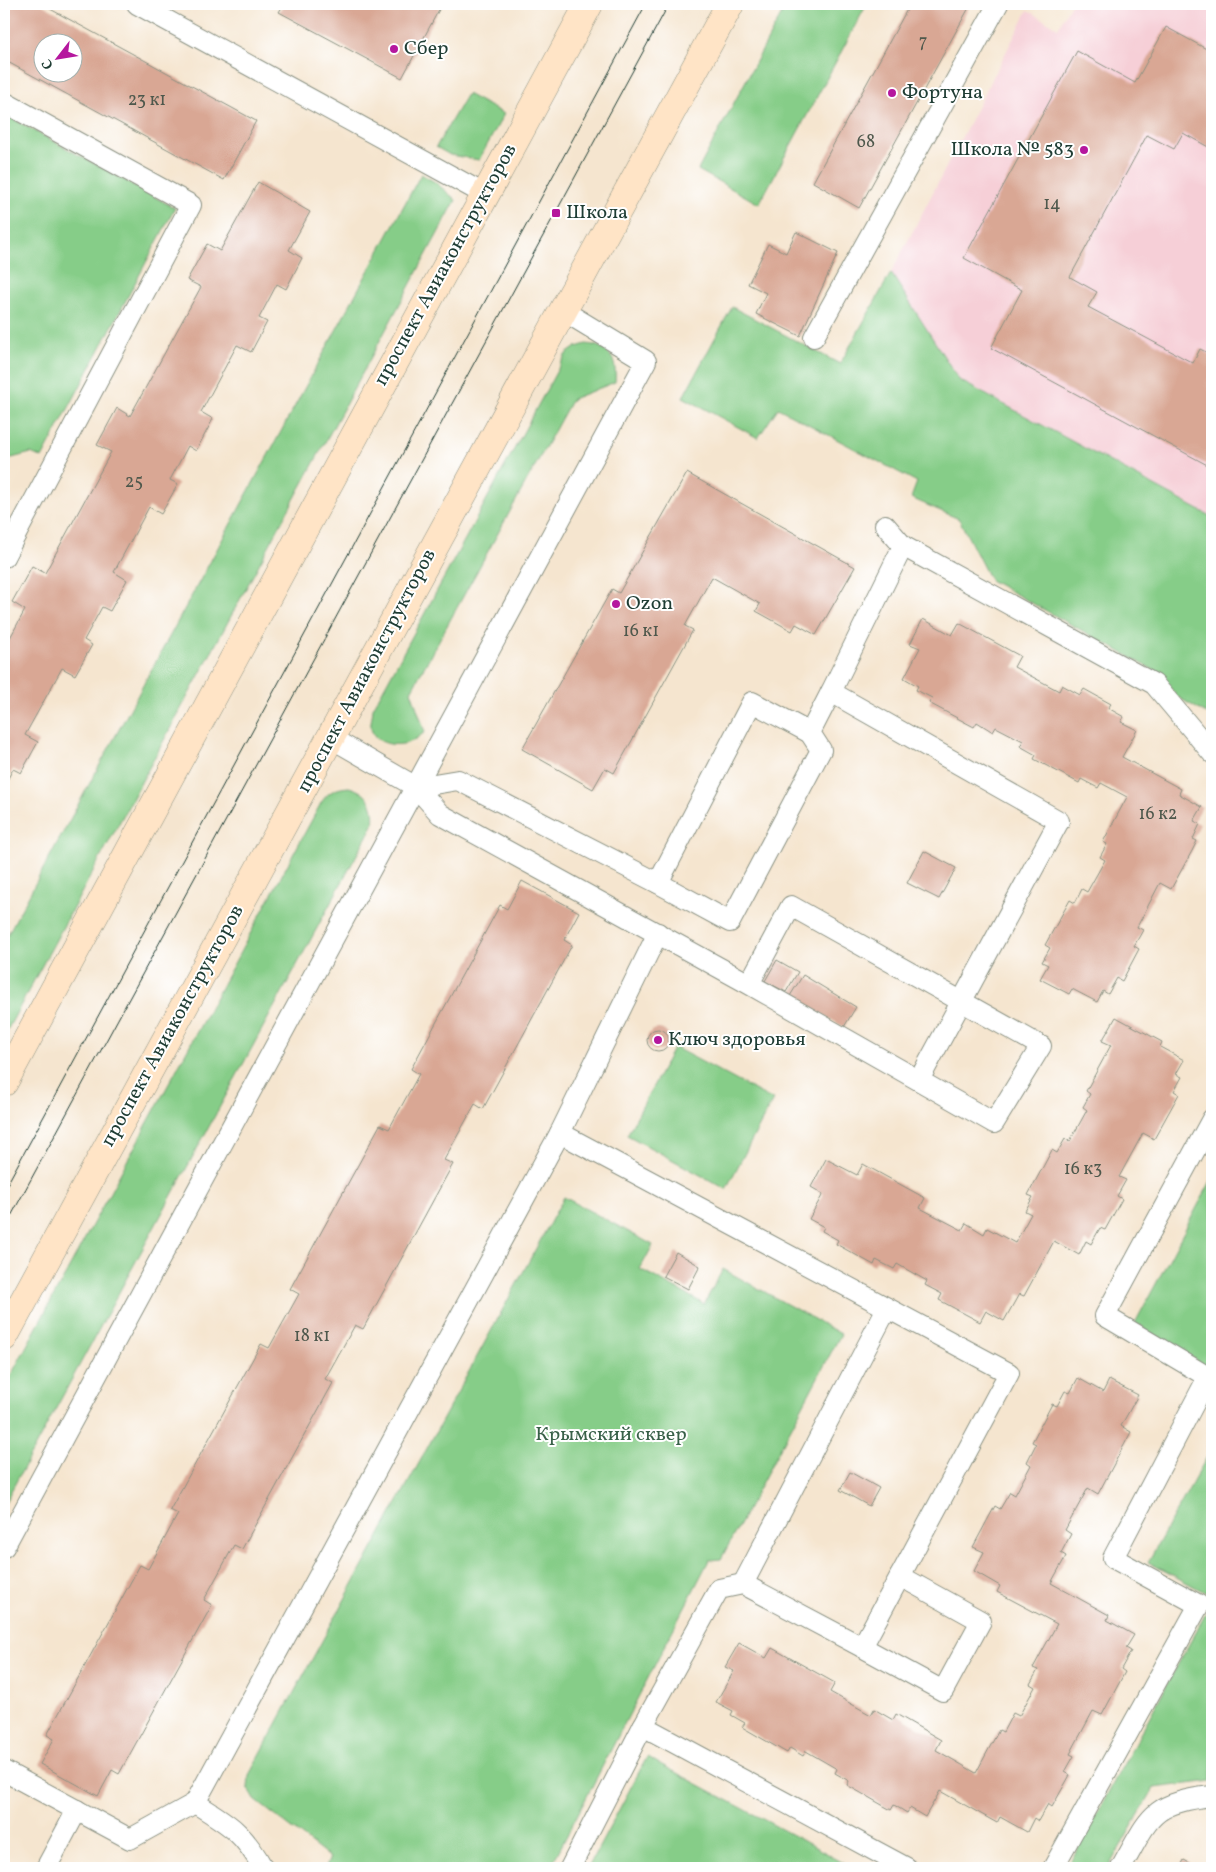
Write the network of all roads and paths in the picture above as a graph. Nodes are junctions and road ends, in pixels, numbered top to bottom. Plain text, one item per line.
1 (137, 4) edge
2 (589, 4) edge
3 (730, 4) edge
4 (998, 4) edge
5 (162, 10) edge
6 (4, 102) edge
7 (484, 194) junction
8 (562, 310) junction
9 (814, 337) dead end
10 (886, 525) dead end
11 (903, 546) junction
12 (4, 557) edge
13 (831, 692) junction
14 (810, 733) junction
15 (331, 738) junction
16 (1212, 753) edge
17 (416, 787) junction
18 (658, 883) junction
19 (658, 933) junction
20 (749, 984) junction
21 (961, 1001) junction
22 (919, 1080) junction
23 (4, 1082) edge
24 (1212, 1119) edge
25 (560, 1133) junction
26 (887, 1308) junction
27 (4, 1337) edge
28 (4, 1547) edge
29 (900, 1576) junction
30 (743, 1584) junction
31 (862, 1647) junction
32 (643, 1726) junction
33 (4, 1770) edge
34 (1212, 1796) edge
35 (195, 1803) junction
36 (77, 1810) junction
37 (46, 1868) edge
38 (263, 1868) edge
39 (570, 1868) edge
40 (907, 1868) edge
41 (1053, 1868) edge
42 (1121, 1868) edge

1 - 5 lane
2 - 7 street, проспект Авиаконструкторов
3 - 8 street, проспект Авиаконструкторов
4 - 9 lane
5 - 7 lane
6 - 12 lane
7 - 23 street, проспект Авиаконструкторов
8 - 15 street, проспект Авиаконструкторов
8 - 17 lane
10 - 11 lane
11 - 13 lane
11 - 16 lane
13 - 14 lane
13 - 21 lane
14 - 18 lane
14 - 18 lane
15 - 17 lane
15 - 27 street, проспект Авиаконструкторов
17 - 18 lane
17 - 19 lane
17 - 28 lane
19 - 20 lane
19 - 25 lane
20 - 21 lane
20 - 22 lane
21 - 22 lane
21 - 22 lane
24 - 41 lane
25 - 26 lane
25 - 35 lane
26 - 29 lane
26 - 30 lane
29 - 31 lane
29 - 31 lane
30 - 31 lane
30 - 32 lane
32 - 39 lane
32 - 40 lane
33 - 36 lane
34 - 42 lane
35 - 36 lane
35 - 38 lane
36 - 37 lane

